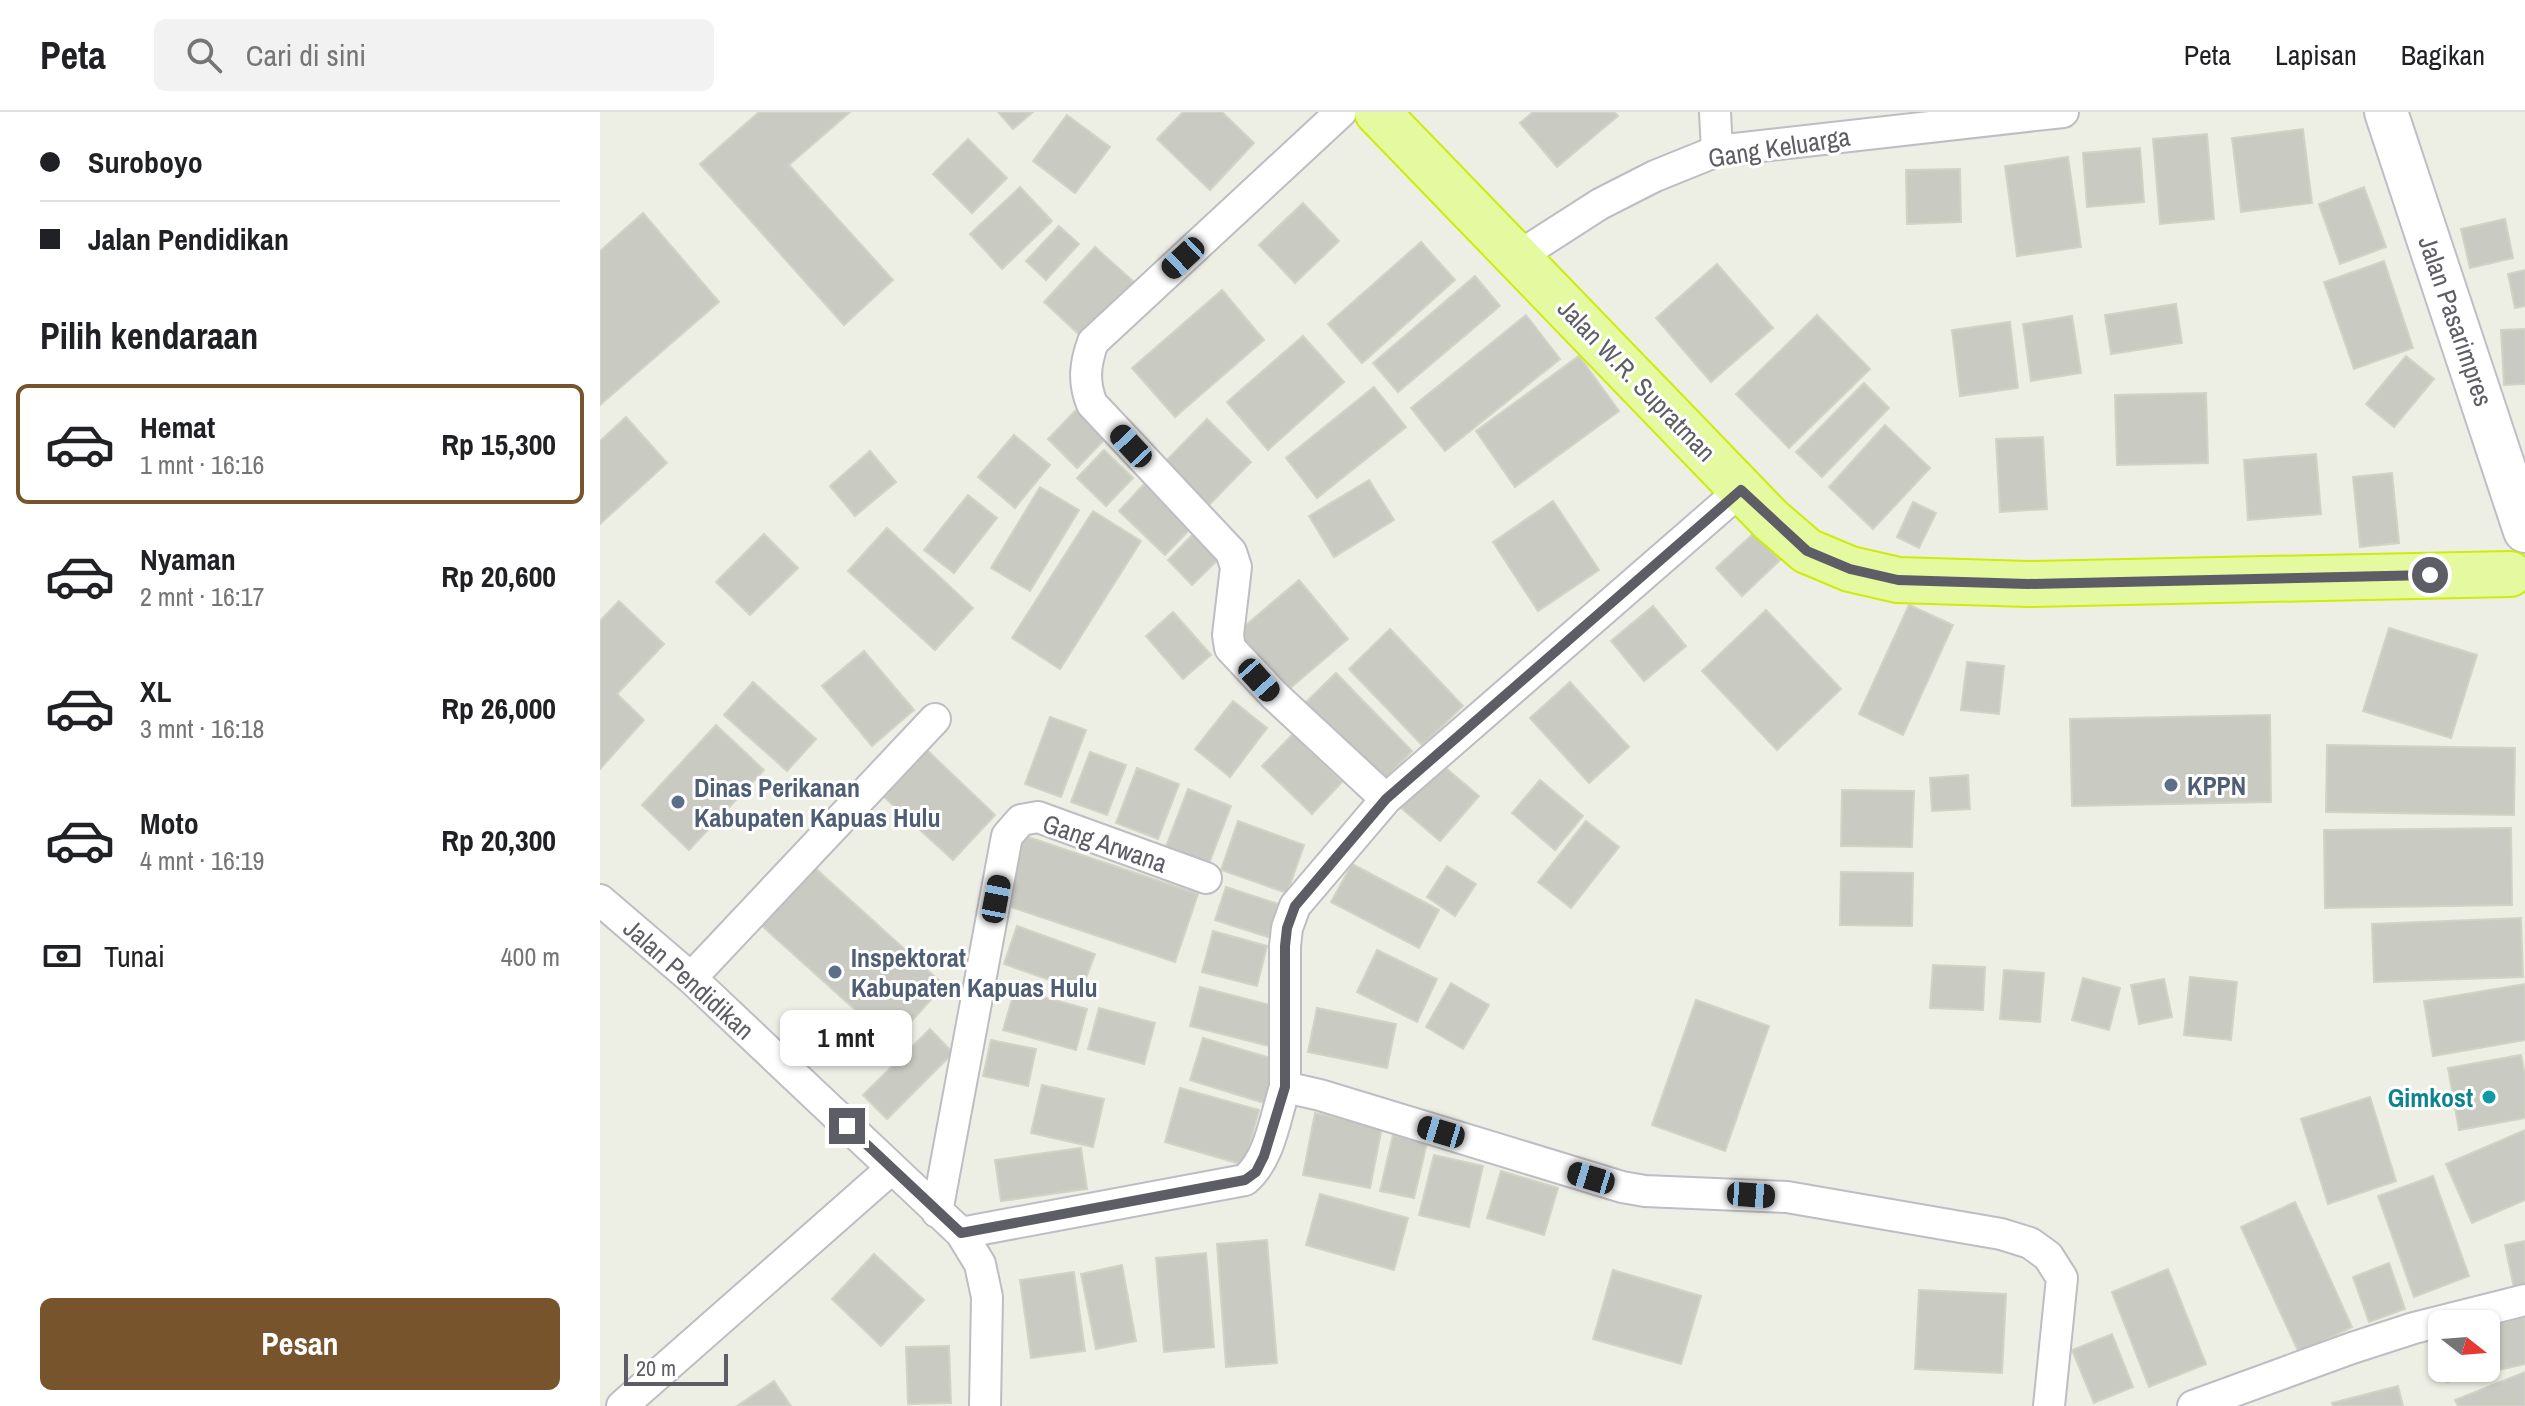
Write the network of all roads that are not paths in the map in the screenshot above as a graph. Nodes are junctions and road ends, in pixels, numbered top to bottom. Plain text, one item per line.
1 (1341, 112) edge
2 (1377, 112) edge
3 (1715, 112) edge
4 (2063, 112) edge
5 (2386, 112) edge
6 (1717, 151) junction
7 (1519, 256) junction
8 (1741, 490) junction
9 (2525, 531) edge
10 (2520, 574) edge
11 (935, 719) dead end
12 (1386, 799) junction
13 (1206, 878) dead end
14 (600, 900) edge
15 (691, 978) junction
16 (1285, 1087) junction
17 (891, 1169) junction
18 (937, 1212) junction
19 (961, 1233) junction
20 (2525, 1300) edge
21 (657, 1394) edge
22 (622, 1406) edge
23 (985, 1406) edge
24 (2049, 1406) edge
25 (2193, 1406) edge

1 - 12 street
2 - 7 highway, Jalan W.R. Supratman
3 - 6 street
4 - 6 street, Gang Keluarga
5 - 9 main road, Jalan Pasarimpres
6 - 7 street, Gang Keluarga
7 - 8 highway, Jalan W.R. Supratman
8 - 10 highway, Jalan W.R. Supratman
8 - 12 street
11 - 15 street
12 - 16 street
13 - 18 street, Gang Arwana
14 - 15 street, Jalan Pendidikan
15 - 17 street, Jalan Pendidikan
16 - 19 street
16 - 24 street
17 - 18 street, Jalan Pendidikan
17 - 21 street
18 - 19 street, Jalan Pendidikan
19 - 23 street, Jalan Pendidikan
20 - 25 street
21 - 22 street

